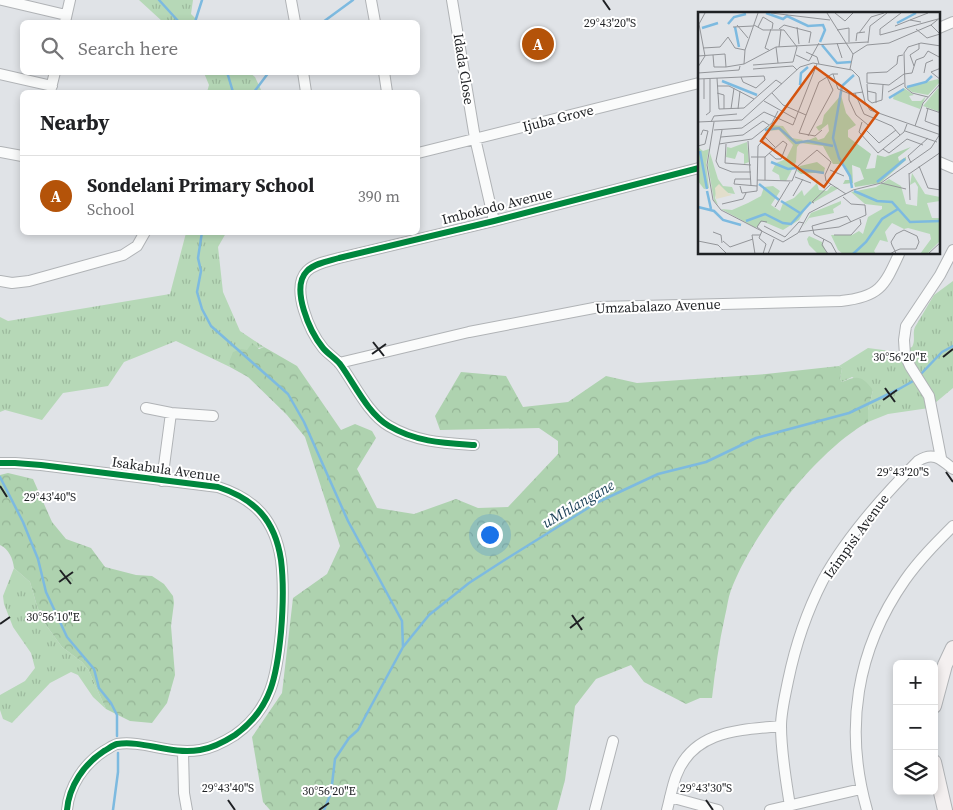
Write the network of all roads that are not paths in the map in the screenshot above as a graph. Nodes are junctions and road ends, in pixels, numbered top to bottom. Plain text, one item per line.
1 (2, 0) edge
2 (70, 0) edge
3 (291, 0) edge
4 (371, 0) edge
5 (452, 0) edge
6 (66, 19) edge
7 (295, 20) edge
8 (375, 20) edge
9 (953, 22) edge
10 (940, 28) edge
11 (0, 74) edge
12 (53, 75) edge
13 (303, 75) edge
14 (384, 75) edge
15 (698, 83) edge
16 (51, 89) edge
17 (306, 90) edge
18 (387, 90) edge
19 (475, 138) junction
20 (0, 152) edge
21 (420, 152) edge
22 (20, 156) edge
23 (940, 162) edge
24 (698, 168) edge
25 (953, 168) edge
26 (494, 220) junction
27 (143, 235) edge
28 (953, 250) edge
29 (899, 255) edge
30 (0, 281) edge
31 (339, 363) junction
32 (146, 408) dead end
33 (171, 413) junction
34 (212, 416) dead end
35 (474, 445) dead end
36 (940, 458) junction
37 (0, 464) edge
38 (953, 469) edge
39 (162, 481) junction
40 (953, 526) edge
41 (953, 648) edge
42 (934, 705) edge
43 (781, 726) junction
44 (613, 741) dead end
45 (183, 752) junction
46 (938, 779) edge
47 (861, 789) junction
48 (670, 797) junction
49 (790, 806) junction
50 (67, 810) edge
51 (187, 810) edge
52 (595, 810) edge
53 (668, 810) edge
54 (718, 810) edge
55 (770, 810) edge
56 (867, 810) edge
57 (945, 810) edge

1 - 6 street
2 - 6 street
3 - 7 street
4 - 8 street
5 - 19 street, Idada Close
9 - 10 street
11 - 16 street
12 - 16 street
13 - 17 street
14 - 18 street
15 - 19 street, Ijuba Grove
19 - 21 street, Ijuba Grove
19 - 26 street, Idada Close
20 - 22 street
23 - 25 street
24 - 26 street, Imbokodo Avenue
26 - 31 street, Imbokodo Avenue
27 - 30 street
28 - 36 street
29 - 31 street, Umzabalazo Avenue
31 - 35 street, Imbokodo Avenue
32 - 33 street
33 - 34 street
33 - 39 street
36 - 38 street
36 - 43 street, Izimpisi Avenue
37 - 39 street, Isakabula Avenue
39 - 45 street, Isakabula Avenue
40 - 47 street
41 - 42 street
43 - 48 street
43 - 49 street, Izimpisi Avenue
44 - 52 street
45 - 50 street, Isakabula Avenue
45 - 51 street
46 - 57 street
47 - 49 street
47 - 56 street
48 - 53 street
48 - 54 street
49 - 55 street

